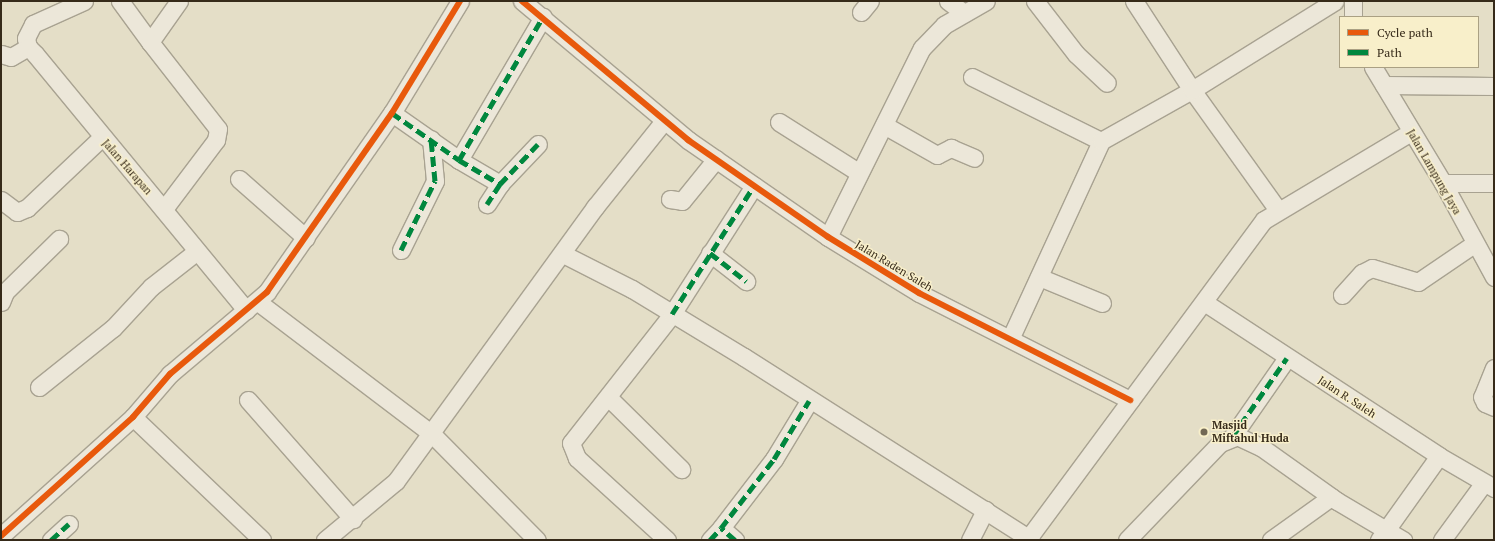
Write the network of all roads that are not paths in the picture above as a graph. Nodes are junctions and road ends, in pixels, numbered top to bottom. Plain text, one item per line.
1 (84, 1) edge
2 (120, 1) edge
3 (179, 1) edge
4 (460, 1) edge
5 (522, 1) edge
6 (948, 1) edge
7 (986, 1) edge
8 (1035, 1) edge
9 (1134, 1) edge
10 (1353, 1) edge
11 (1333, 6) edge
12 (964, 13) junction
13 (1353, 16) edge
14 (543, 18) junction
15 (150, 42) junction
16 (28, 47) junction
17 (1, 54) edge
18 (1375, 68) edge
19 (972, 77) dead end
20 (1107, 84) dead end
21 (1384, 85) junction
22 (1494, 86) edge
23 (1192, 90) junction
24 (392, 113) junction
25 (664, 121) junction
26 (779, 122) dead end
27 (884, 125) junction
28 (1411, 132) junction
29 (101, 138) junction
30 (431, 139) junction
31 (1101, 140) junction
32 (538, 144) dead end
33 (974, 158) dead end
34 (716, 159) junction
35 (459, 160) junction
36 (858, 172) junction
37 (239, 179) dead end
38 (1443, 183) junction
39 (1494, 183) edge
40 (500, 184) junction
41 (754, 186) junction
42 (670, 199) dead end
43 (1, 200) edge
44 (487, 204) dead end
45 (164, 210) junction
46 (1278, 210) junction
47 (828, 237) junction
48 (306, 238) junction
49 (59, 239) dead end
50 (1474, 244) junction
51 (401, 250) dead end
52 (197, 251) junction
53 (710, 253) junction
54 (563, 254) junction
55 (1039, 277) junction
56 (1494, 277) edge
57 (746, 281) dead end
58 (1342, 295) dead end
59 (1, 302) edge
60 (1204, 302) junction
61 (1102, 303) dead end
62 (252, 306) junction
63 (672, 314) junction
64 (1011, 337) junction
65 (1287, 358) junction
66 (1494, 368) edge
67 (39, 387) dead end
68 (608, 397) junction
69 (248, 400) dead end
70 (1130, 400) junction
71 (809, 401) junction
72 (1494, 408) edge
73 (133, 417) junction
74 (432, 434) junction
75 (1232, 437) junction
76 (1439, 456) junction
77 (681, 469) dead end
78 (1489, 486) edge
79 (1330, 497) junction
80 (985, 510) junction
81 (353, 519) junction
82 (69, 524) dead end
83 (715, 534) edge
84 (343, 535) edge
85 (1383, 535) edge
86 (1, 536) edge
87 (1029, 539) edge
88 (52, 540) edge
89 (262, 540) edge
90 (325, 540) edge
91 (537, 540) edge
92 (667, 540) edge
93 (736, 540) edge
94 (970, 540) edge
95 (1127, 540) edge
96 (1271, 540) edge
97 (1403, 540) edge
98 (1442, 540) edge

1 - 16 street
2 - 15 street
3 - 15 street
4 - 24 street
5 - 14 street, Jalan Raden Saleh
6 - 12 street
7 - 12 street
8 - 20 street
9 - 23 street
10 - 13 street
11 - 23 street
12 - 27 street
14 - 25 street, Jalan Raden Saleh
14 - 35 street
15 - 45 street
16 - 17 street
16 - 29 street, Jalan Harapan
18 - 21 street, Jalan Lampung Jaya
19 - 31 street
21 - 22 street
21 - 28 street, Jalan Lampung Jaya
23 - 31 street
23 - 46 street
24 - 30 street
24 - 48 street
25 - 34 street, Jalan Raden Saleh
25 - 54 street
26 - 36 street
27 - 33 street
27 - 36 street
28 - 38 street, Jalan Lampung Jaya
28 - 46 street
29 - 43 street
29 - 45 street, Jalan Harapan
30 - 35 street
30 - 51 street
31 - 55 street
32 - 40 street
34 - 41 street, Jalan Raden Saleh
34 - 42 street
35 - 40 street
36 - 47 street
37 - 48 street
38 - 39 street
38 - 50 street, Jalan Lampung Jaya
40 - 44 street
41 - 47 street, Jalan Raden Saleh
41 - 53 street
45 - 52 street, Jalan Harapan
46 - 60 street
47 - 64 street, Jalan Raden Saleh
48 - 62 street
49 - 59 street
50 - 56 street, Jalan Lampung Jaya
50 - 58 street
52 - 62 street, Jalan Harapan
52 - 67 street
53 - 57 street
53 - 63 street
54 - 63 street
54 - 74 street
55 - 61 street
55 - 64 street
60 - 65 street, Jalan R. Saleh
60 - 70 street
62 - 73 street
62 - 74 street, Jalan Harapan
63 - 68 street
63 - 71 street
64 - 70 street, Jalan Raden Saleh
65 - 75 street
65 - 76 street, Jalan R. Saleh
66 - 72 street
68 - 77 street
68 - 92 street
69 - 81 street
70 - 87 street
71 - 80 street
71 - 83 street
73 - 86 street
73 - 89 street
74 - 81 street
74 - 91 street, Jalan Harapan
75 - 79 street
75 - 95 street
76 - 78 street, Jalan R. Saleh
76 - 85 street
78 - 98 street
79 - 85 street
79 - 96 street
80 - 87 street
80 - 94 street
81 - 84 street
82 - 88 street
83 - 93 street
84 - 90 street
85 - 97 street

